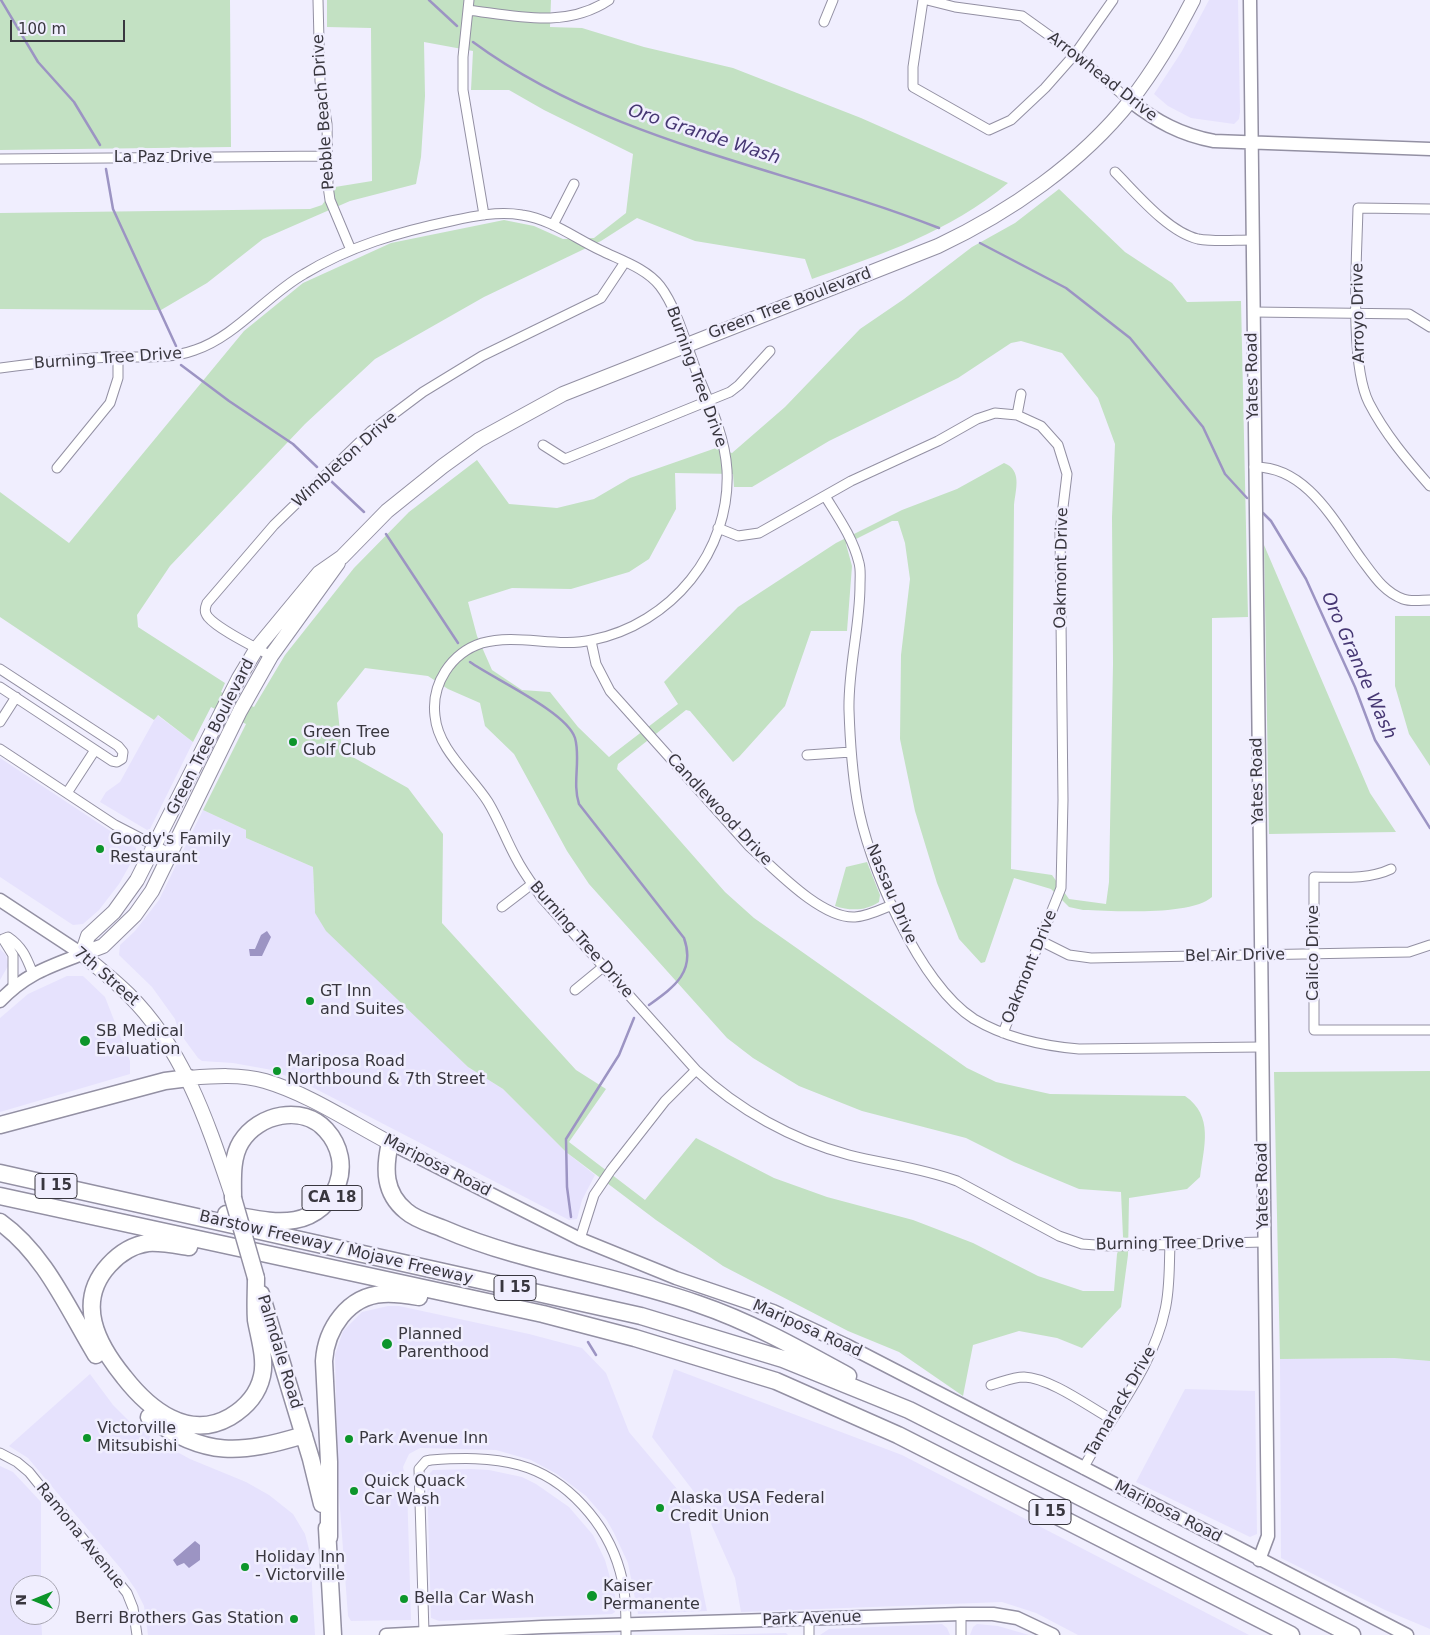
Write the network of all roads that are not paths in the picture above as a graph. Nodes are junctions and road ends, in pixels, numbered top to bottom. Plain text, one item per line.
1 (318, 0) edge
2 (469, 0) edge
3 (609, 0) edge
4 (833, 0) edge
5 (925, 0) edge
6 (1113, 0) edge
7 (1193, 0) edge
8 (1250, 0) edge
9 (468, 10) junction
10 (824, 22) dead end
11 (1075, 54) junction
12 (1130, 101) junction
13 (1250, 142) junction
14 (1430, 149) edge
15 (327, 156) junction
16 (0, 159) edge
17 (1114, 172) dead end
18 (574, 184) dead end
19 (1430, 209) edge
20 (484, 215) junction
21 (553, 225) junction
22 (1252, 240) junction
23 (351, 250) junction
24 (625, 262) junction
25 (1253, 312) junction
26 (1357, 313) junction
27 (1430, 327) edge
28 (686, 344) junction
29 (770, 351) dead end
30 (118, 357) junction
31 (0, 368) edge
32 (1021, 394) dead end
33 (709, 401) junction
34 (1018, 415) junction
35 (543, 444) dead end
36 (1254, 467) junction
37 (57, 468) dead end
38 (1430, 486) edge
39 (825, 496) junction
40 (718, 528) junction
41 (342, 557) junction
42 (1430, 600) edge
43 (591, 641) junction
44 (257, 648) junction
45 (271, 656) junction
46 (0, 669) edge
47 (0, 687) edge
48 (16, 697) junction
49 (0, 722) edge
50 (0, 749) edge
51 (95, 750) junction
52 (851, 752) junction
53 (807, 755) dead end
54 (67, 793) junction
55 (155, 846) junction
56 (171, 854) junction
57 (1391, 869) dead end
58 (532, 884) junction
59 (0, 900) edge
60 (892, 905) junction
61 (502, 907) dead end
62 (2, 938) edge
63 (1041, 942) junction
64 (1430, 945) edge
65 (82, 954) junction
66 (1314, 955) junction
67 (1260, 956) junction
68 (603, 967) junction
69 (33, 974) junction
70 (13, 986) junction
71 (575, 990) dead end
72 (0, 1001) edge
73 (1430, 1030) edge
74 (1003, 1033) junction
75 (1261, 1048) junction
76 (696, 1070) junction
77 (188, 1078) junction
78 (0, 1125) edge
79 (390, 1143) junction
80 (0, 1174) edge
81 (0, 1196) edge
82 (112, 1198) junction
83 (233, 1198) junction
84 (0, 1222) edge
85 (580, 1239) junction
86 (1264, 1242) junction
87 (1170, 1245) junction
88 (290, 1260) junction
89 (256, 1278) junction
90 (543, 1314) junction
91 (990, 1385) dead end
92 (908, 1410) junction
93 (1111, 1419) junction
94 (304, 1435) junction
95 (0, 1454) edge
96 (1083, 1469) junction
97 (329, 1537) junction
98 (1259, 1560) junction
99 (961, 1614) junction
100 (809, 1619) junction
101 (626, 1630) edge
102 (424, 1633) junction
103 (137, 1635) edge
104 (334, 1635) edge
105 (386, 1635) edge
106 (809, 1635) edge
107 (961, 1635) edge
108 (1053, 1635) edge
109 (1291, 1635) edge
110 (1352, 1635) edge
111 (1408, 1635) edge

1 - 15 street, Pebble Beach Drive
2 - 9 street
3 - 9 street
4 - 10 street
5 - 11 street, Arrowhead Drive
5 - 11 street
6 - 11 street
7 - 12 main road, Green Tree Boulevard
8 - 13 street, Yates Road
9 - 20 street
11 - 12 street, Arrowhead Drive
12 - 13 street, Arrowhead Drive
12 - 28 main road, Green Tree Boulevard
13 - 14 street, Arrowhead Drive
13 - 22 street, Yates Road
15 - 16 street, La Paz Drive
15 - 23 street, Pebble Beach Drive
17 - 22 street
18 - 21 street
19 - 26 street, Arroyo Drive
20 - 21 street, Burning Tree Drive
20 - 23 street, Burning Tree Drive
21 - 24 street, Burning Tree Drive
22 - 25 street, Yates Road
23 - 30 street, Burning Tree Drive
24 - 28 street, Burning Tree Drive
24 - 44 street, Wimbleton Drive
25 - 26 street
25 - 36 street, Yates Road
26 - 27 street
26 - 38 street, Arroyo Drive
28 - 33 street, Burning Tree Drive
28 - 41 main road, Green Tree Boulevard
29 - 33 street
30 - 31 street, Burning Tree Drive
30 - 37 street
32 - 34 street
33 - 35 street
33 - 40 street, Burning Tree Drive
34 - 39 street, Oakmont Drive
34 - 63 street, Oakmont Drive
36 - 42 street
36 - 67 street, Yates Road
39 - 40 street, Oakmont Drive
39 - 52 street, Nassau Drive
40 - 43 street, Burning Tree Drive
41 - 44 main road, Green Tree Boulevard
41 - 45 main road, Green Tree Boulevard
43 - 58 street, Burning Tree Drive
43 - 60 street, Candlewood Drive
44 - 45 street, Wimbleton Drive
44 - 55 main road, Green Tree Boulevard
45 - 56 main road, Green Tree Boulevard
46 - 51 street
47 - 48 street
48 - 49 street
48 - 51 street
50 - 54 street
51 - 54 street
52 - 53 street
52 - 60 street, Nassau Drive
54 - 55 street
55 - 56 street
55 - 65 main road, Green Tree Boulevard
56 - 65 main road, Green Tree Boulevard
57 - 66 street, Calico Drive
58 - 61 street
58 - 68 street, Burning Tree Drive
59 - 65 street, 7th Street
60 - 74 street, Nassau Drive
62 - 69 street
62 - 70 street
63 - 67 street, Bel Air Drive
63 - 74 street, Oakmont Drive
64 - 66 street, Bel Air Drive
65 - 69 street
65 - 77 main road, 7th Street
66 - 67 street, Bel Air Drive
66 - 73 street, Calico Drive
67 - 75 street, Yates Road
68 - 71 street
68 - 76 street, Burning Tree Drive
69 - 70 street
70 - 72 street
74 - 75 street, Nassau Drive
75 - 86 street, Yates Road
76 - 85 street
76 - 87 street, Burning Tree Drive
77 - 78 highway
77 - 79 main road, Mariposa Road
77 - 83 main road, Palmdale Road
79 - 85 street, Mariposa Road
79 - 92 highway
80 - 82 highway, Barstow Freeway / Mojave Freeway / I 15
81 - 88 highway, Barstow Freeway / Mojave Freeway / I 15
82 - 83 highway, CA 18
82 - 92 highway, Barstow Freeway / Mojave Freeway / I 15
83 - 89 highway, Palmdale Road, bridge
84 - 94 highway
85 - 96 street, Mariposa Road
86 - 87 street, Burning Tree Drive
86 - 98 street, Yates Road
87 - 93 street, Tamarack Drive
88 - 89 highway
88 - 90 highway, Barstow Freeway / Mojave Freeway / I 15
89 - 94 highway, Palmdale Road
90 - 97 highway
90 - 109 highway, Barstow Freeway / Mojave Freeway / I 15
91 - 93 street
92 - 110 highway, Barstow Freeway / Mojave Freeway / I 15
93 - 96 street, Tamarack Drive
94 - 97 highway, Palmdale Road
95 - 103 street, Ramona Avenue
96 - 98 street, Mariposa Road
97 - 104 highway, Palmdale Road
98 - 111 street, Mariposa Road
99 - 100 street, Park Avenue
99 - 107 street
99 - 108 street, Park Avenue
100 - 101 street, Park Avenue
100 - 106 street
101 - 102 street, Park Avenue
101 - 102 street
102 - 105 street, Park Avenue

